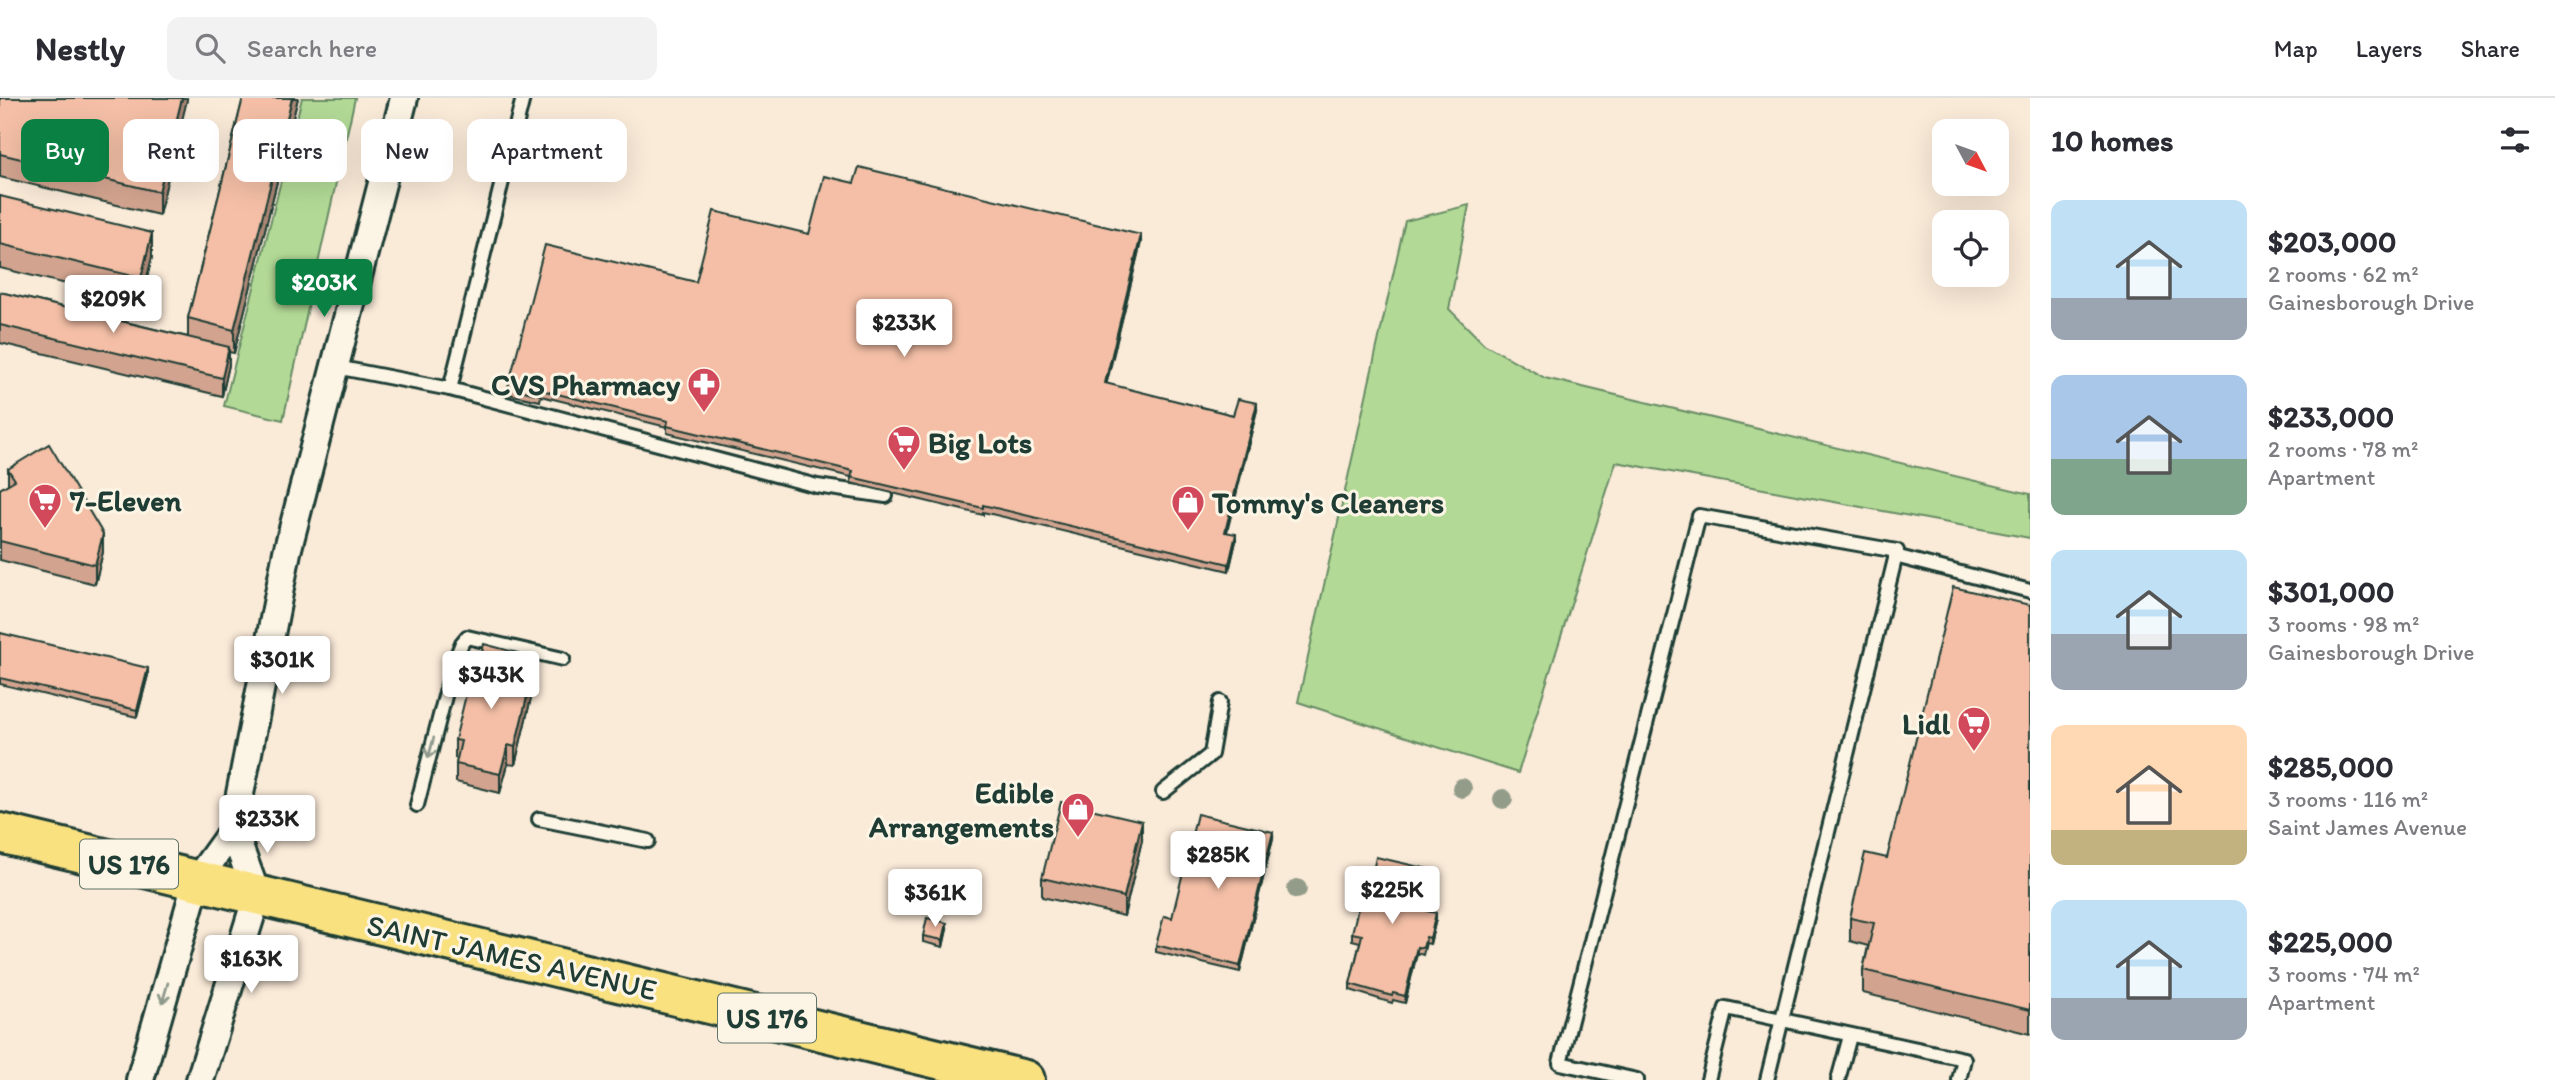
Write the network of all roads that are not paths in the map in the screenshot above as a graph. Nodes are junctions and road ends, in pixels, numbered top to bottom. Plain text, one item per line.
1 (404, 98) edge
2 (523, 98) edge
3 (336, 367) junction
4 (450, 389) junction
5 (886, 496) edge
6 (1895, 556) junction
7 (2030, 591) edge
8 (563, 659) dead end
9 (1220, 702) dead end
10 (1163, 792) dead end
11 (416, 804) dead end
12 (539, 819) dead end
13 (233, 830) junction
14 (0, 833) edge
15 (648, 841) dead end
16 (198, 880) junction
17 (257, 896) junction
18 (1782, 1019) junction
19 (1850, 1036) junction
20 (140, 1080) edge
21 (200, 1080) edge
22 (1024, 1080) edge
23 (1637, 1080) edge
24 (1708, 1080) edge
25 (1767, 1080) edge
26 (1838, 1080) edge
27 (1959, 1080) edge

1 - 3 street
2 - 4 lane
3 - 4 lane
3 - 13 street
4 - 5 lane
6 - 7 lane
6 - 18 lane
6 - 23 lane
8 -> 11 lane
9 - 10 lane
12 - 15 lane
13 - 16 street
13 - 17 street
14 - 16 main road, SAINT JAMES AVENUE / US 176
16 - 17 main road, SAINT JAMES AVENUE / US 176
16 -> 20 street
17 - 21 street
17 - 22 main road, SAINT JAMES AVENUE / US 176
18 - 19 lane
18 - 24 lane
18 - 25 lane
19 - 26 lane
19 - 27 lane

